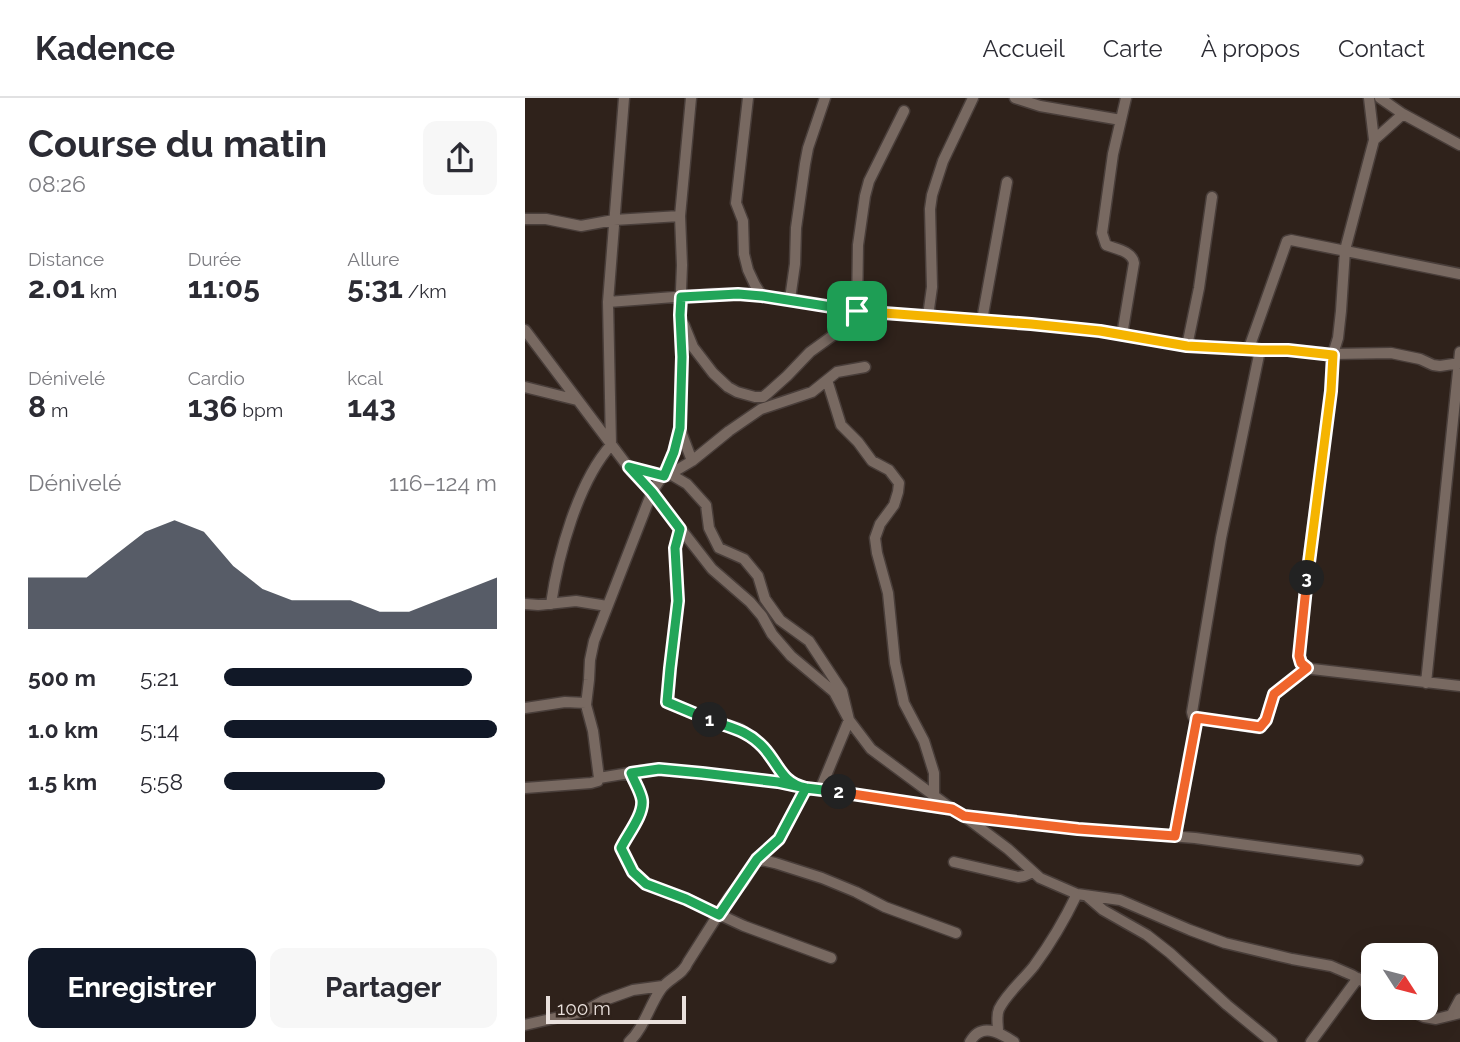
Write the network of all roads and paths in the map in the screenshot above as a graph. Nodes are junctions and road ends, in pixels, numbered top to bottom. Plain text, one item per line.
1 (624, 98) edge
2 (691, 98) edge
3 (748, 98) edge
4 (825, 98) edge
5 (973, 98) edge
6 (1015, 98) edge
7 (1126, 98) edge
8 (1369, 98) edge
9 (1380, 98) edge
10 (904, 111) dead end
11 (1403, 114) junction
12 (1121, 120) junction
13 (1374, 140) junction
14 (1460, 145) edge
15 (1007, 182) dead end
16 (1212, 197) dead end
17 (680, 216) junction
18 (525, 219) edge
19 (614, 220) junction
20 (1345, 250) junction
21 (1460, 274) edge
22 (762, 296) junction
23 (681, 297) junction
24 (790, 299) junction
25 (608, 302) junction
26 (857, 311) junction
27 (680, 315) junction
28 (928, 316) junction
29 (982, 320) junction
30 (1122, 334) junction
31 (527, 338) edge
32 (1187, 346) junction
33 (1255, 349) junction
34 (1460, 352) edge
35 (1333, 355) junction
36 (1459, 363) edge
37 (865, 367) dead end
38 (827, 380) junction
39 (525, 387) edge
40 (577, 400) junction
41 (680, 428) junction
42 (611, 445) junction
43 (692, 461) junction
44 (629, 467) junction
45 (667, 475) junction
46 (652, 492) junction
47 (680, 529) junction
48 (526, 604) edge
49 (551, 604) junction
50 (607, 606) junction
51 (1307, 668) junction
52 (1426, 684) junction
53 (1460, 687) edge
54 (586, 703) junction
55 (525, 708) edge
56 (1197, 718) junction
57 (849, 720) junction
58 (597, 764) junction
59 (631, 773) junction
60 (618, 775) junction
61 (599, 778) junction
62 (801, 787) junction
63 (525, 788) edge
64 (820, 790) junction
65 (933, 795) junction
66 (952, 809) junction
67 (964, 816) junction
68 (1175, 836) junction
69 (757, 859) junction
70 (1358, 860) dead end
71 (954, 862) dead end
72 (1033, 872) junction
73 (1082, 895) junction
74 (719, 915) junction
75 (956, 933) dead end
76 (831, 958) dead end
77 (1358, 978) junction
78 (1361, 980) edge
79 (663, 986) junction
80 (1460, 999) edge
81 (1456, 1013) edge
82 (1439, 1018) edge
83 (525, 1025) edge
84 (998, 1031) junction
85 (629, 1042) edge
86 (969, 1042) edge
87 (1014, 1042) edge
88 (1272, 1042) edge
89 (1311, 1042) edge

1 - 19 street
2 - 17 street
3 - 22 street
4 - 24 street
5 - 28 street
6 - 12 street
7 - 12 street
8 - 13 street
9 - 11 street
10 - 26 street
11 - 13 street
11 - 14 street
12 - 30 street
13 - 20 street
15 - 29 street
16 - 32 street
17 - 19 street
17 - 23 street
18 - 19 street
19 - 25 street
20 - 21 street
20 - 33 street
20 - 35 street
22 - 23 street
22 - 24 street
23 - 25 street
23 - 27 street
24 - 26 street
25 - 42 street
26 - 27 street
26 - 28 street
27 - 41 street
28 - 29 street
29 - 30 street
30 - 32 street
31 - 40 street
32 - 33 street
33 - 35 street
33 - 56 street
34 - 36 street
35 - 36 street
35 - 51 street
36 - 52 street
37 - 38 street
38 - 43 street
38 - 65 street
39 - 40 street
40 - 42 street
41 - 43 street
41 - 45 street
42 - 44 street
42 - 49 street
43 - 45 street
44 - 45 street
44 - 46 street
45 - 46 street
45 - 57 street
46 - 47 street
46 - 50 street
47 - 57 street
47 - 62 street
48 - 49 street
49 - 50 street
50 - 54 street
51 - 52 street
51 - 56 street
52 - 53 street
54 - 55 street
54 - 58 street
56 - 68 street
57 - 64 street
57 - 65 street
58 - 60 street
58 - 61 street
59 - 60 street
59 - 62 street
59 - 74 street
60 - 61 street
61 - 63 street
62 - 64 street
62 - 69 street
64 - 66 street
65 - 66 street
66 - 67 street
67 - 68 street
67 - 72 street
68 - 70 street
69 - 74 street
69 - 75 street
71 - 72 street
72 - 73 street
73 - 77 street
73 - 84 street
73 - 88 street
74 - 76 street
74 - 79 street
77 - 78 street
77 - 89 street
79 - 83 street
79 - 85 street
80 - 81 street
81 - 82 street
84 - 86 street
84 - 87 street

